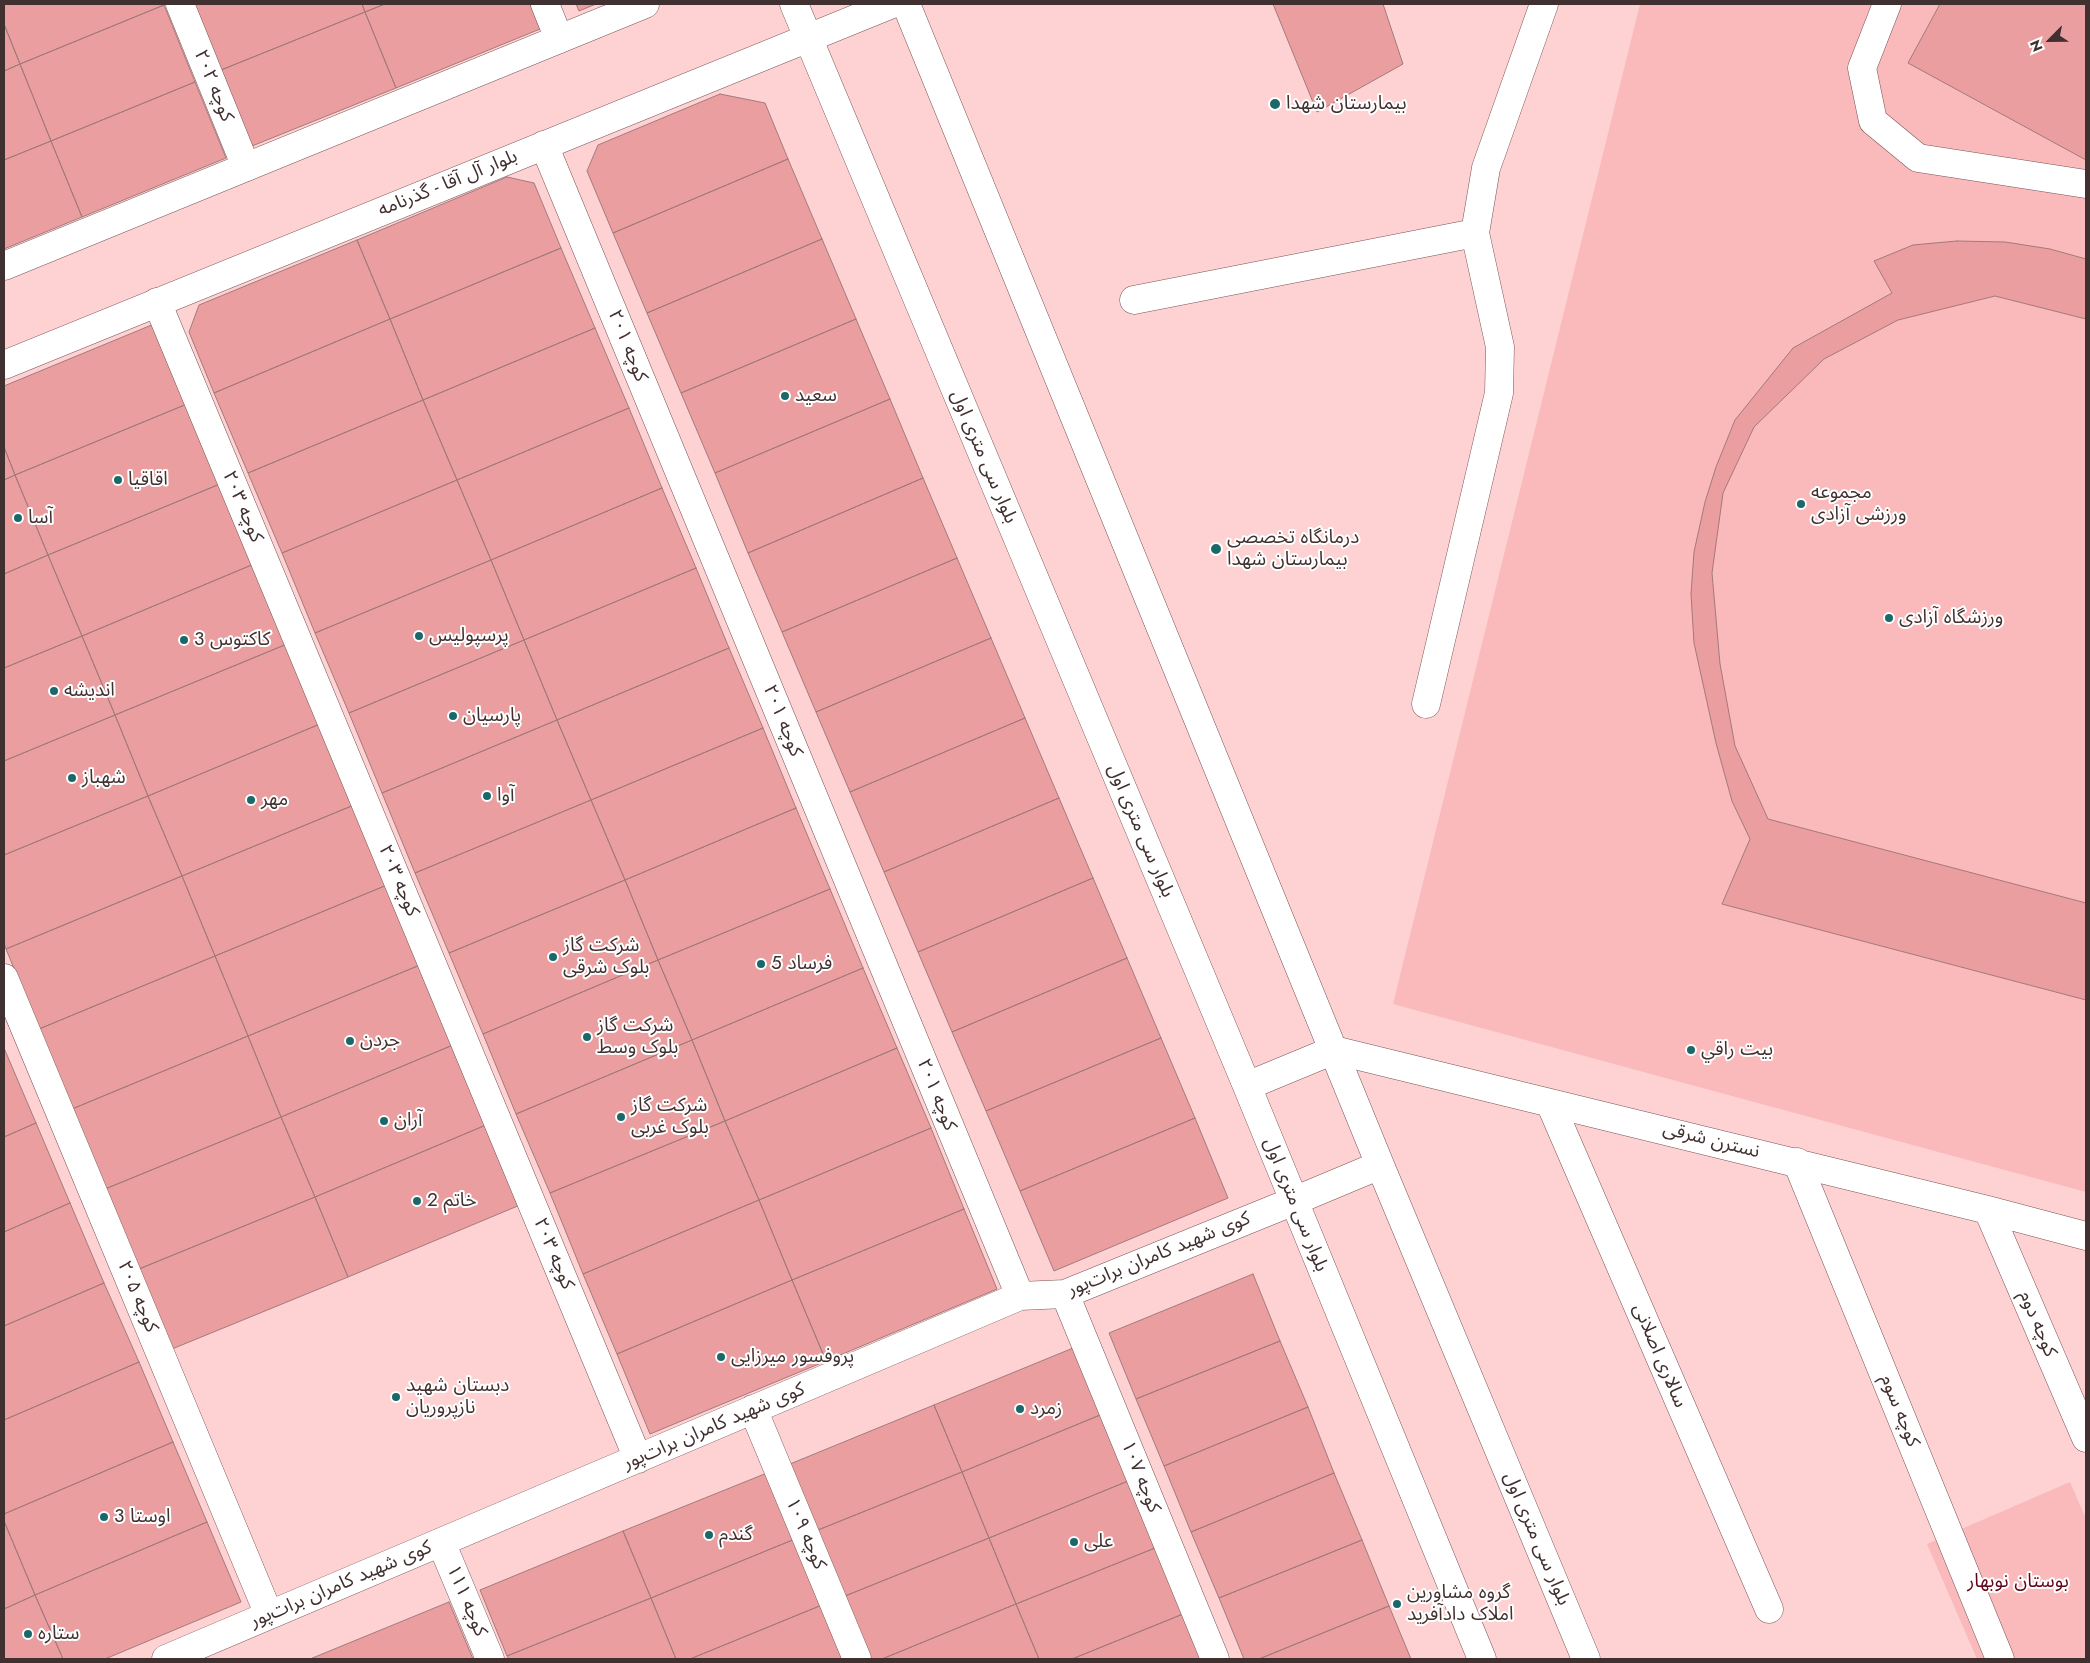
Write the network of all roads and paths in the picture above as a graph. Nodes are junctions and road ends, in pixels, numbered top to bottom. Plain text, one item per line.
1 (180, 4) edge
2 (545, 4) edge
3 (645, 4) edge
4 (794, 4) edge
5 (892, 4) edge
6 (906, 4) edge
7 (1544, 4) edge
8 (1887, 4) edge
9 (808, 38) junction
10 (559, 39) junction
11 (544, 145) junction
12 (246, 167) junction
13 (2086, 184) edge
14 (1475, 233) junction
15 (4, 266) edge
16 (1134, 300) dead end
17 (157, 302) junction
18 (4, 365) edge
19 (1426, 704) dead end
20 (4, 978) edge
21 (1334, 1050) junction
22 (1247, 1086) junction
23 (1550, 1103) junction
24 (1797, 1162) junction
25 (1380, 1165) junction
26 (1294, 1201) junction
27 (1988, 1210) junction
28 (2086, 1236) edge
29 (1065, 1294) junction
30 (1020, 1296) junction
31 (753, 1410) junction
32 (2086, 1438) edge
33 (638, 1459) junction
34 (441, 1542) junction
35 (1769, 1609) dead end
36 (270, 1615) junction
37 (166, 1659) edge
38 (490, 1659) edge
39 (857, 1659) edge
40 (1215, 1659) edge
41 (1482, 1659) edge
42 (1586, 1659) edge
43 (2000, 1659) edge

1 - 12 street, کوچه ۲۰۲
2 - 10 street
3 - 10 street
4 - 9 street, بلوار سی متری اول
5 - 9 street, بلوار آل آقا - گذرنامه
6 - 21 street, بلوار سی متری اول
7 - 14 street
8 - 13 street
9 - 11 street, بلوار آل آقا - گذرنامه
9 - 22 street, بلوار سی متری اول
10 - 12 street
11 - 17 street, بلوار آل آقا - گذرنامه
11 - 30 street, کوچه ۲۰۱
12 - 15 street
14 - 16 street
14 - 19 street
17 - 18 street, بلوار آل آقا - گذرنامه
17 - 33 street, کوچه ۲۰۳
20 - 36 street, کوچه ۲۰۵
21 - 22 street
21 - 23 street, نسترن شرقی
21 - 25 street, بلوار سی متری اول
22 - 26 street, بلوار سی متری اول
23 - 24 street, نسترن شرقی
23 - 35 street, سالاری اصلانی
24 - 27 street, نسترن شرقی
24 - 43 street, کوچه سوم
25 - 26 street, کوی شهید کامران برات‌پور
25 - 42 street, بلوار سی متری اول
26 - 29 street, کوی شهید کامران برات‌پور
26 - 41 street, بلوار سی متری اول
27 - 28 street, نسترن شرقی
27 - 32 street, کوچه دوم
29 - 30 street, کوی شهید کامران برات‌پور
29 - 40 street, کوچه ۱۰۷
30 - 31 street, کوی شهید کامران برات‌پور
31 - 33 street, کوی شهید کامران برات‌پور
31 - 39 street, کوچه ۱۰۹
33 - 34 street, کوی شهید کامران برات‌پور
34 - 36 street, کوی شهید کامران برات‌پور
34 - 38 street, کوچه ۱۱۱
36 - 37 street, کوی شهید کامران برات‌پور

